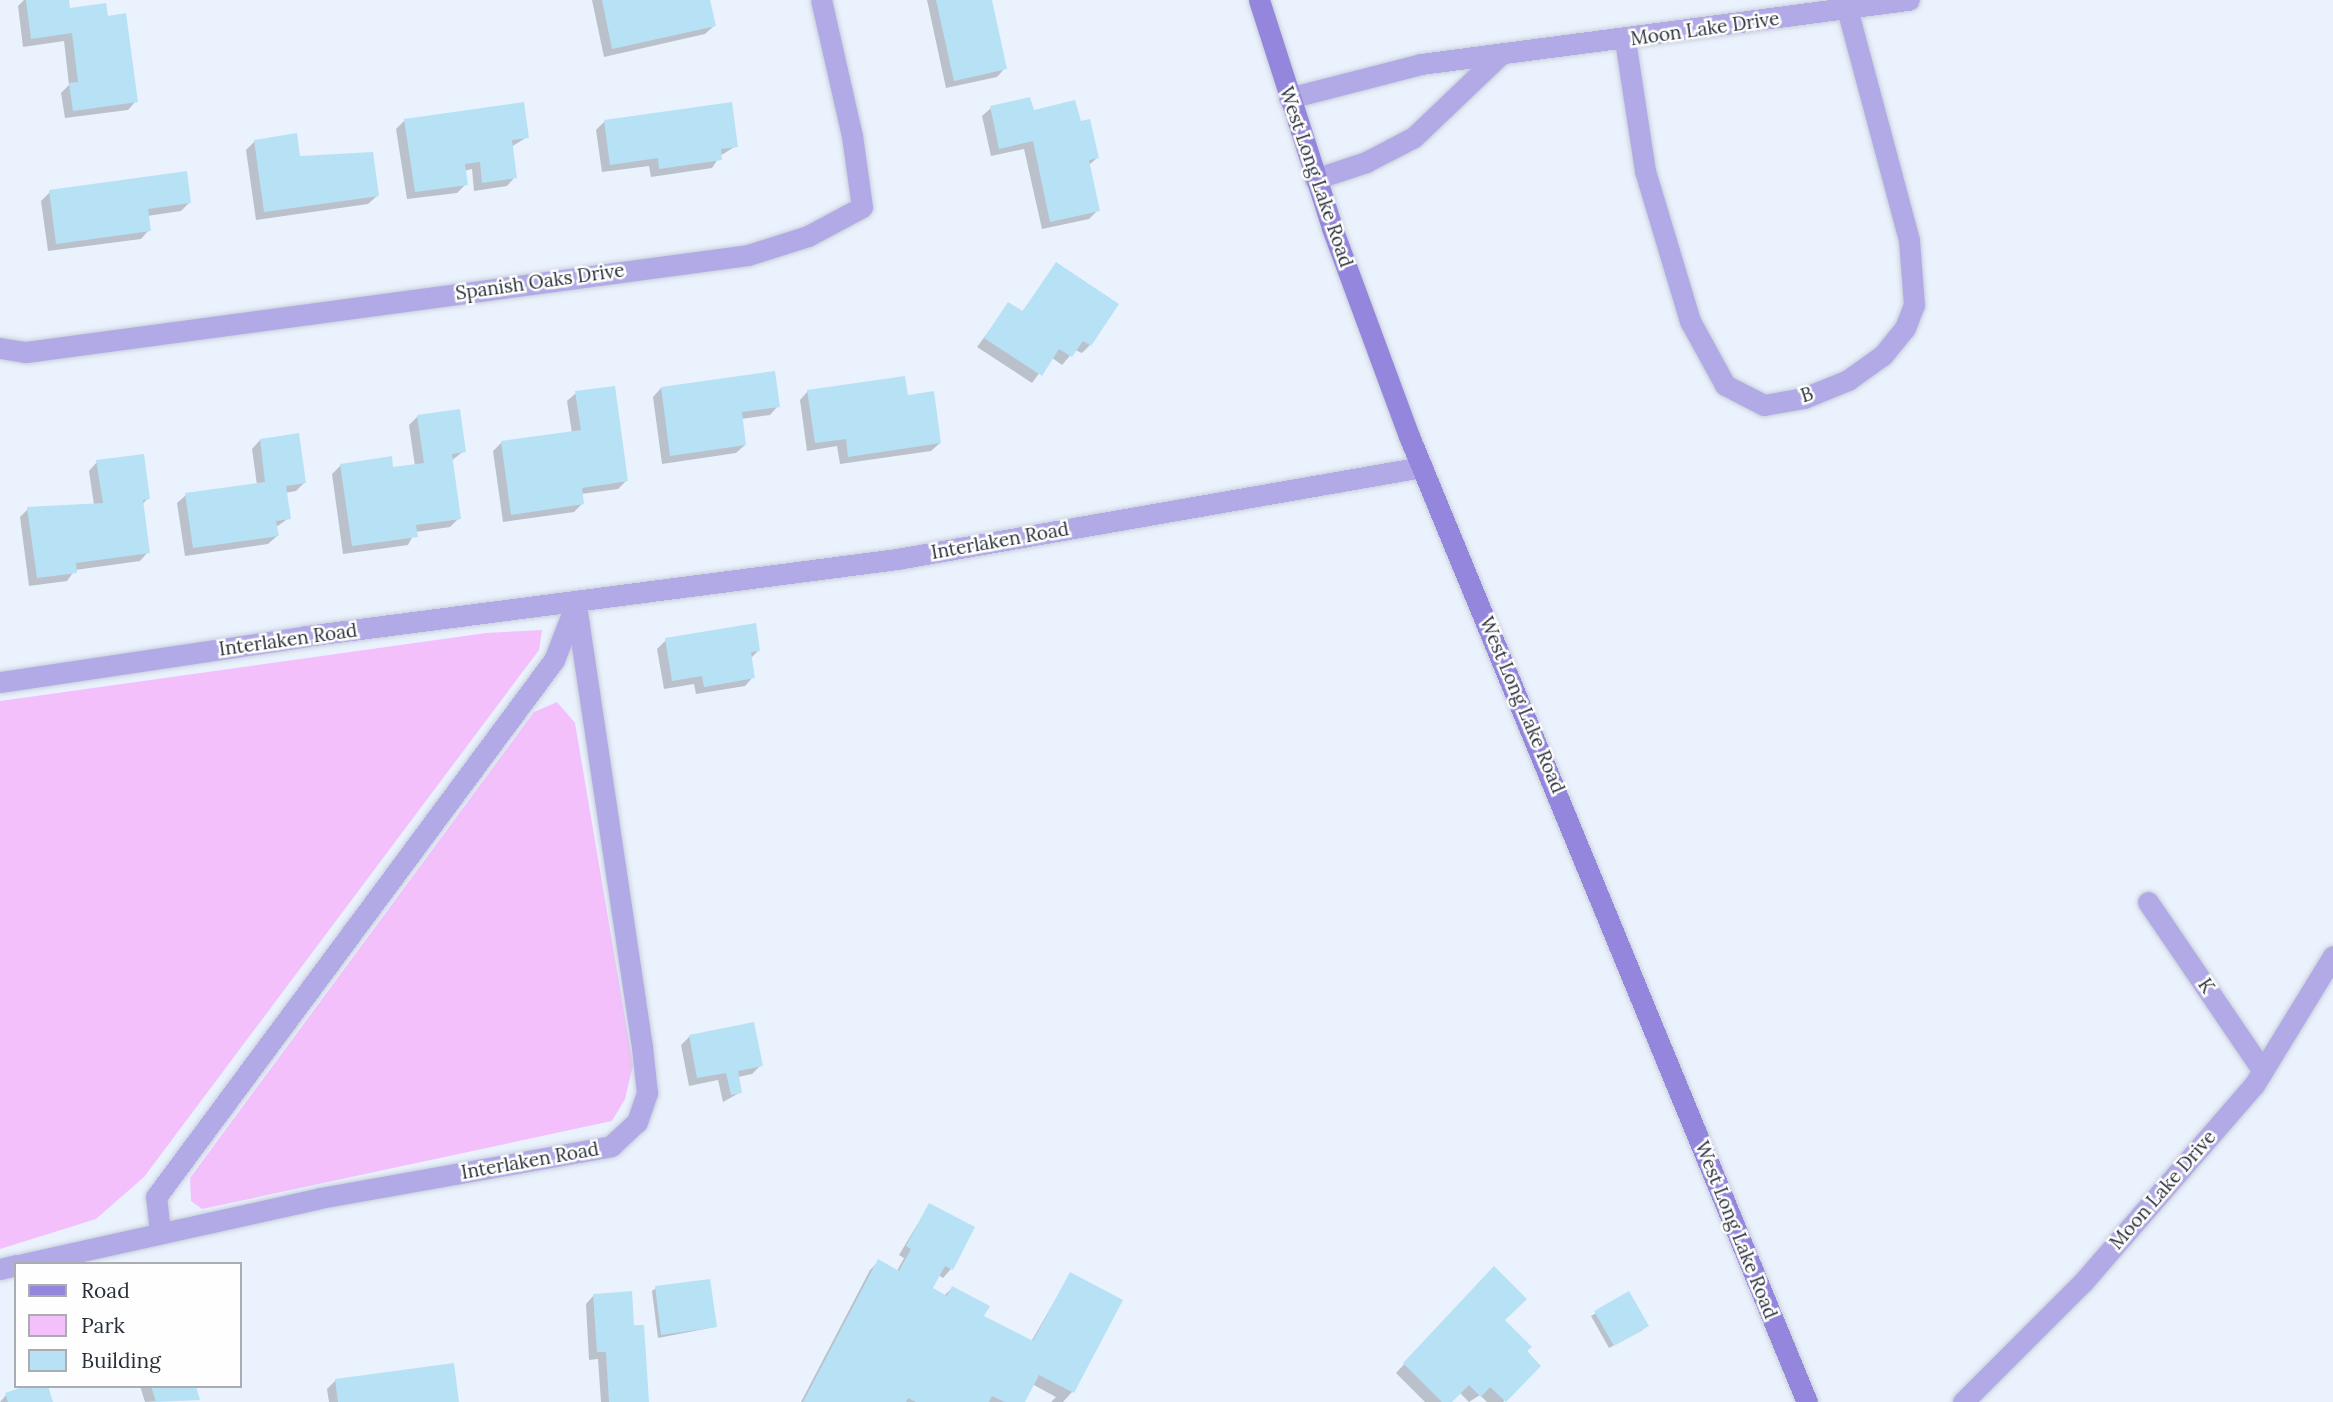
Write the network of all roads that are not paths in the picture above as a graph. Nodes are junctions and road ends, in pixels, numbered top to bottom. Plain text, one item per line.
1 (821, 0) edge
2 (1259, 0) edge
3 (1909, 0) edge
4 (1847, 9) junction
5 (1626, 40) junction
6 (1501, 54) junction
7 (1289, 98) junction
8 (1315, 179) junction
9 (0, 348) edge
10 (1422, 467) junction
11 (576, 604) junction
12 (0, 682) edge
13 (2148, 902) dead end
14 (2333, 956) edge
15 (2263, 1070) junction
16 (160, 1233) junction
17 (32, 1262) edge
18 (1807, 1402) edge
19 (1963, 1402) edge

1 - 9 street, Spanish Oaks Drive
2 - 7 main road, West Long Lake Road
3 - 4 street, Moon Lake Drive
4 - 5 street, Moon Lake Drive
4 - 5 street, B
5 - 6 street, Moon Lake Drive
6 - 7 street, Moon Lake Drive
6 - 8 street
7 - 8 main road, West Long Lake Road
8 - 10 main road, West Long Lake Road
10 - 11 street, Interlaken Road
10 - 18 main road, West Long Lake Road
11 - 12 street, Interlaken Road
11 - 16 street
11 - 16 street, Interlaken Road
13 - 15 street, K
14 - 15 street, Moon Lake Drive
15 - 19 street, Moon Lake Drive
16 - 17 street, Interlaken Road

